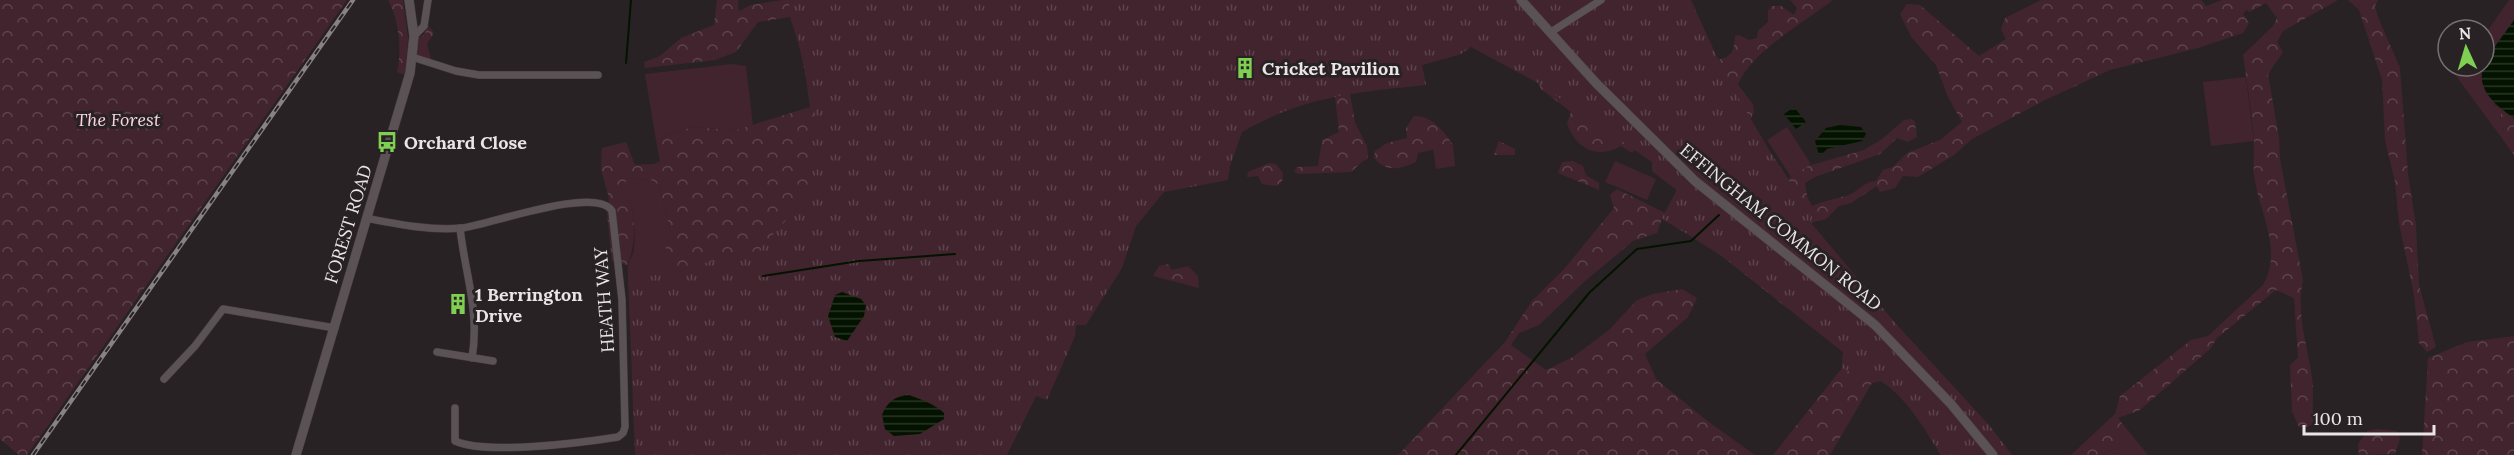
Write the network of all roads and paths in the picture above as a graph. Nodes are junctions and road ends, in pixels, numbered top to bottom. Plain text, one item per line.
1 (410, 0) edge
2 (428, 0) edge
3 (1521, 0) edge
4 (1602, 0) edge
5 (1551, 32) junction
6 (414, 36) junction
7 (412, 57) junction
8 (598, 75) dead end
9 (366, 218) junction
10 (460, 228) junction
11 (335, 328) junction
12 (437, 352) dead end
13 (472, 358) junction
14 (493, 362) dead end
15 (164, 379) dead end
16 (455, 408) dead end
17 (296, 455) edge
18 (1993, 455) edge

1 - 6 street, FOREST ROAD
2 - 6 street
3 - 5 street, EFFINGHAM COMMON ROAD
4 - 5 street
5 - 18 street, EFFINGHAM COMMON ROAD
6 - 7 street, FOREST ROAD
7 - 8 street
7 - 9 street, FOREST ROAD
9 - 10 street, HEATH WAY
9 - 11 street, FOREST ROAD
10 - 13 street
10 - 16 street, HEATH WAY
11 - 15 street
11 - 17 street, FOREST ROAD
12 - 13 street
13 - 14 street

